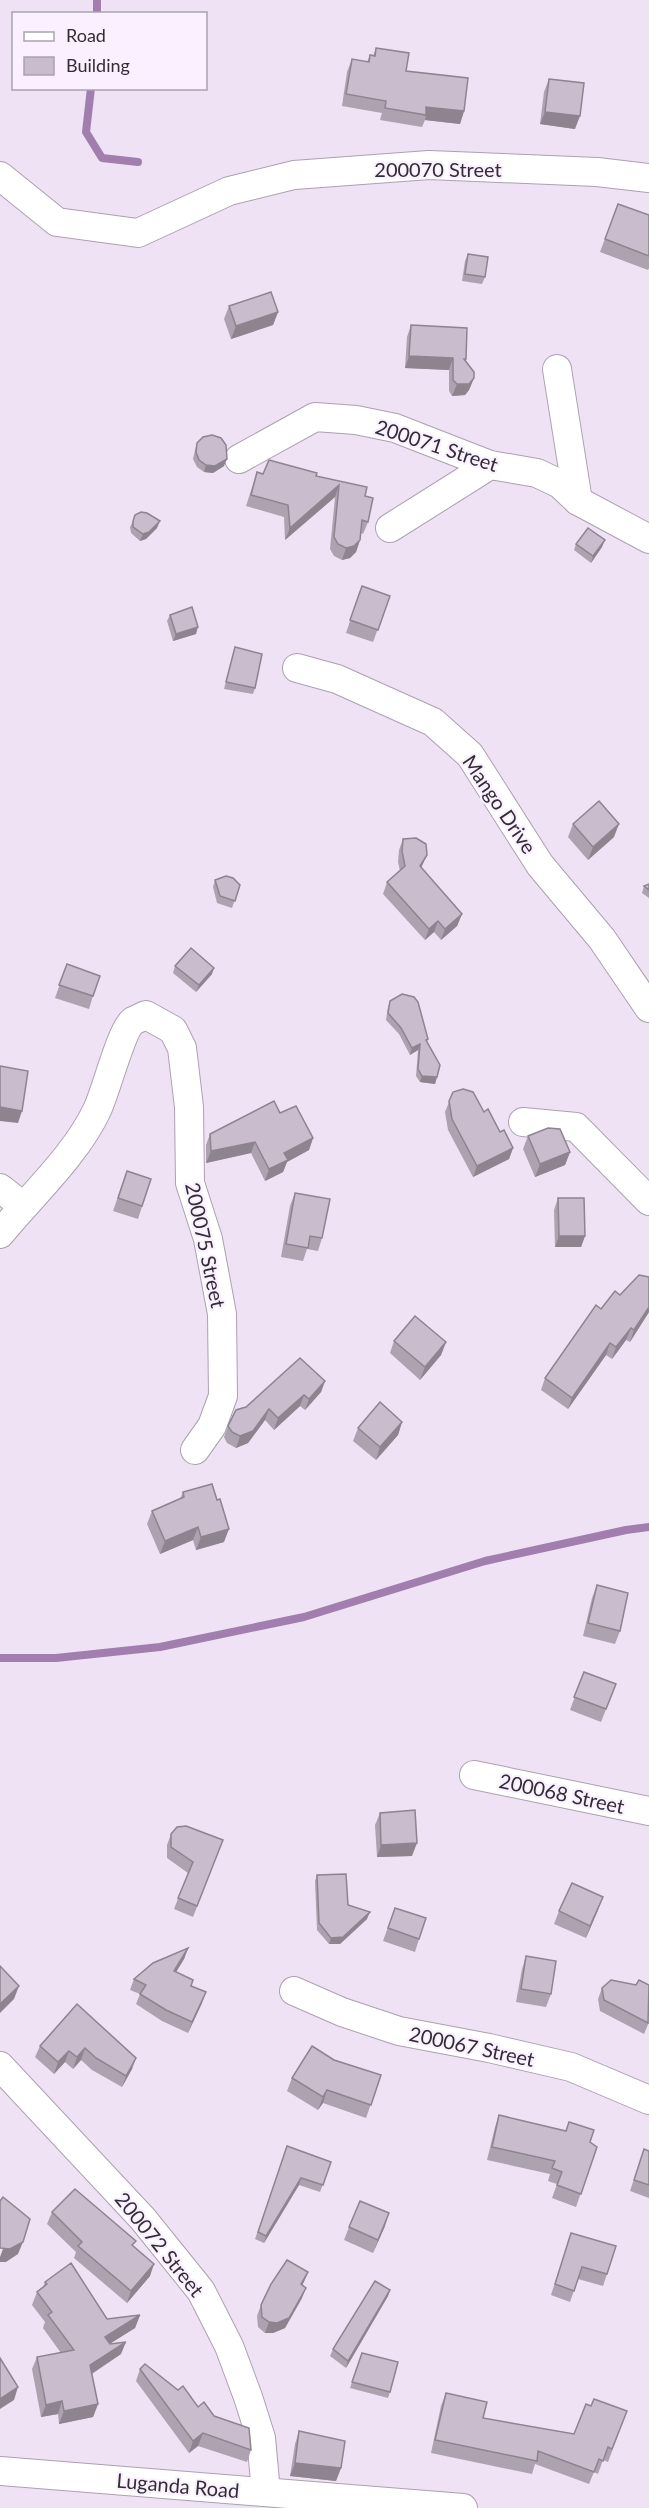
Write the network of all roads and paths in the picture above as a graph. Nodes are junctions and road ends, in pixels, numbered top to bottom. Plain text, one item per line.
1 (0, 176) edge
2 (649, 178) edge
3 (558, 369) dead end
4 (239, 459) dead end
5 (489, 465) junction
6 (578, 501) junction
7 (390, 528) dead end
8 (649, 539) edge
9 (297, 668) dead end
10 (649, 1008) edge
11 (523, 1122) dead end
12 (0, 1188) edge
13 (649, 1201) edge
14 (23, 1206) junction
15 (0, 1234) edge
16 (195, 1450) dead end
17 (474, 1775) dead end
18 (649, 1811) edge
19 (294, 1991) dead end
20 (0, 2066) edge
21 (649, 2100) edge
22 (0, 2471) edge
23 (266, 2492) junction
24 (463, 2508) edge

1 - 2 street, 200070 Street
3 - 6 street
4 - 5 street, 200071 Street
5 - 6 street, 200071 Street
5 - 7 street
6 - 8 street, 200071 Street
9 - 10 street, Mango Drive
11 - 13 street
12 - 14 street
14 - 15 street
14 - 16 street, 200075 Street
17 - 18 street, 200068 Street
19 - 21 street, 200067 Street
20 - 23 street, 200072 Street
22 - 23 street, Luganda Road
23 - 24 street, Luganda Road

